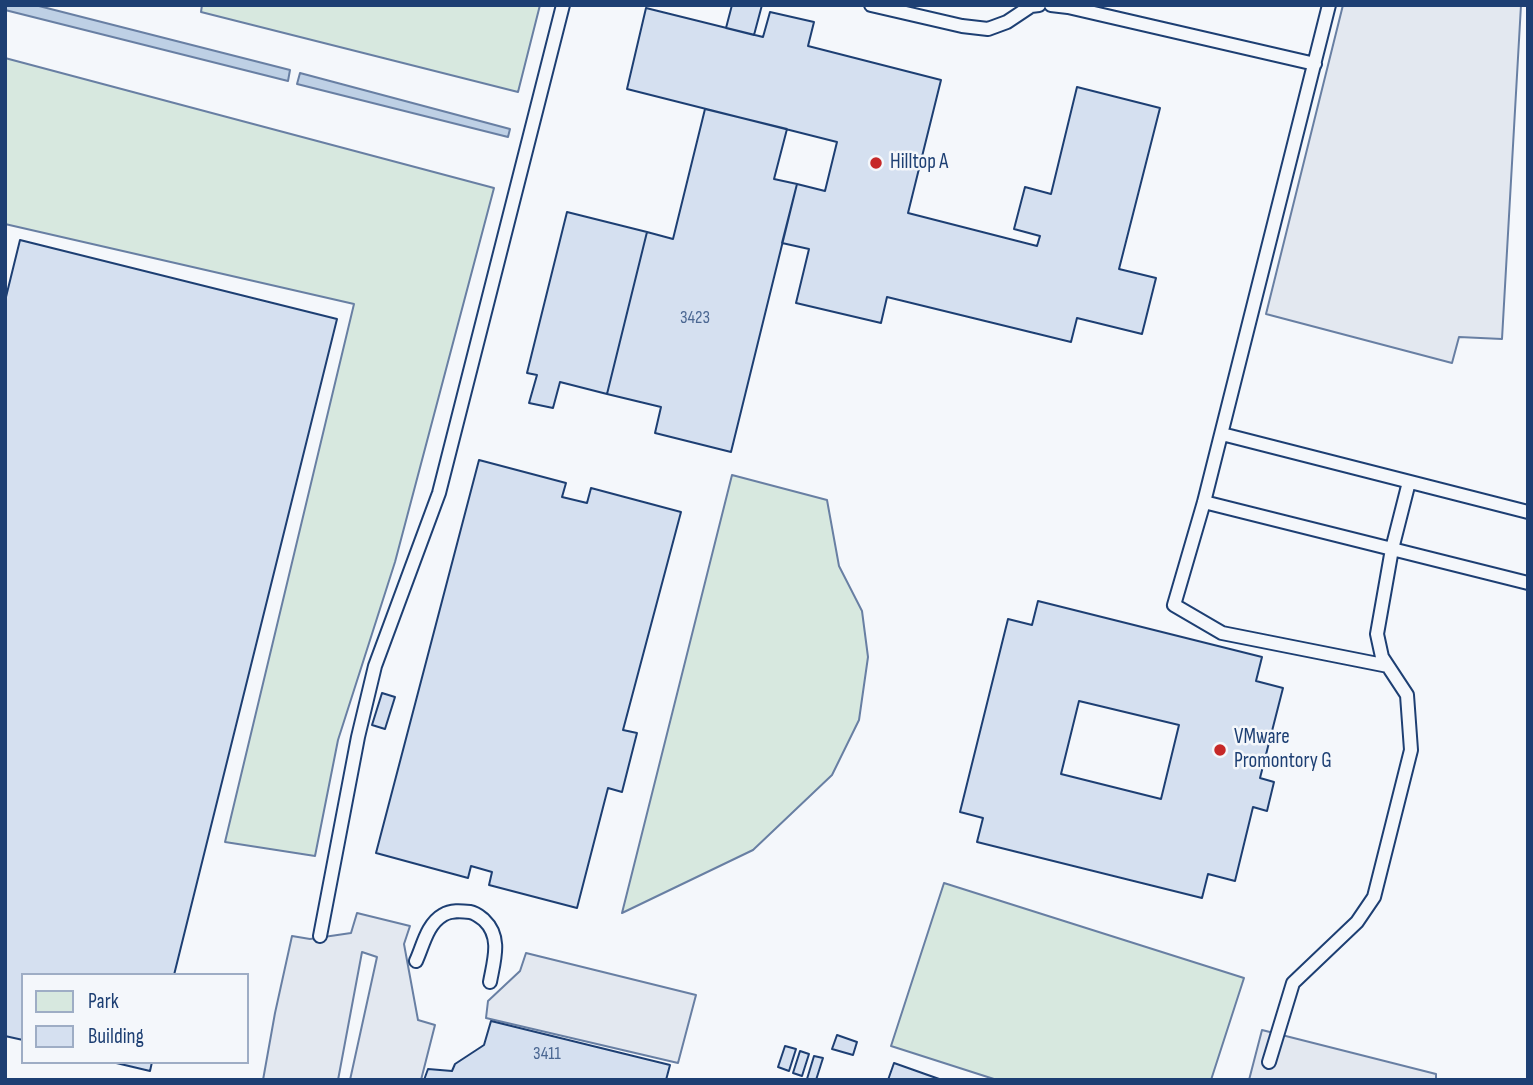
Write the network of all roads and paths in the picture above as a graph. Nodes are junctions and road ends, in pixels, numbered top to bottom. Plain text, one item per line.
1 (563, 5) edge
2 (872, 5) edge
3 (1039, 5) edge
4 (1051, 5) edge
5 (1329, 5) edge
6 (1315, 64) junction
7 (1222, 434) junction
8 (1409, 482) junction
9 (1205, 502) junction
10 (1528, 512) edge
11 (1392, 549) junction
12 (1528, 583) edge
13 (1388, 666) junction
14 (320, 936) dead end
15 (416, 961) dead end
16 (489, 982) dead end
17 (1269, 1062) dead end

1 - 14 lane
2 - 3 lane
4 - 6 lane
5 - 6 lane
6 - 7 lane
7 - 8 lane
7 - 9 lane
8 - 10 lane
8 - 11 lane
9 - 11 lane
9 - 13 lane
11 - 12 lane
11 - 13 lane
13 - 17 lane
15 - 16 lane

